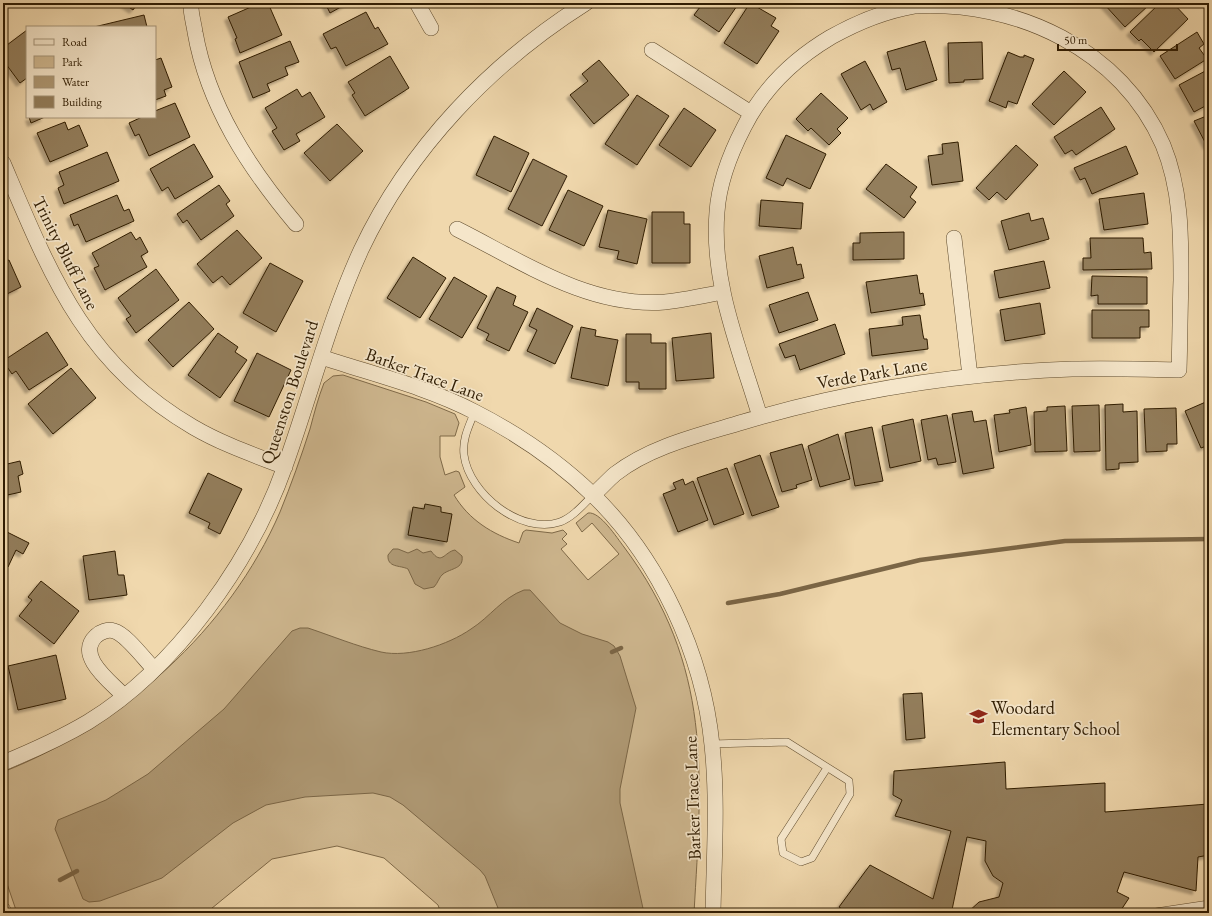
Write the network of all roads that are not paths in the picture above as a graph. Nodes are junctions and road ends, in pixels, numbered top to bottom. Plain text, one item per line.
1 (191, 3) edge
2 (417, 3) edge
3 (586, 3) edge
4 (944, 4) edge
5 (911, 5) edge
6 (431, 28) dead end
7 (652, 50) dead end
8 (751, 112) junction
9 (3, 163) edge
10 (296, 224) dead end
11 (457, 229) dead end
12 (954, 238) dead end
13 (722, 292) junction
14 (321, 357) junction
15 (970, 376) junction
16 (475, 412) junction
17 (760, 417) junction
18 (285, 467) junction
19 (593, 495) junction
20 (154, 669) junction
21 (124, 696) junction
22 (712, 744) junction
23 (3, 763) edge
24 (827, 768) junction
25 (1209, 904) edge
26 (3, 910) edge
27 (4, 913) edge
28 (713, 913) edge
29 (1149, 913) edge

1 - 10 street
2 - 6 street
3 - 14 street, Queenston Boulevard
4 - 5 street
4 - 15 street, Verde Park Lane
5 - 8 street
7 - 8 street
8 - 13 street
9 - 18 street, Trinity Bluff Lane
11 - 13 street
12 - 15 street
13 - 17 street
14 - 16 street, Barker Trace Lane
14 - 18 street, Queenston Boulevard
15 - 17 street, Verde Park Lane
16 - 19 street, Barker Trace Lane
16 - 19 lane
17 - 19 street, Verde Park Lane
18 - 20 street, Queenston Boulevard
19 - 22 street, Barker Trace Lane
20 - 21 street, Queenston Boulevard
20 - 21 street
21 - 23 street, Queenston Boulevard
22 - 24 lane
22 - 28 street, Barker Trace Lane
24 - 24 lane
25 - 29 lane
26 - 27 street

